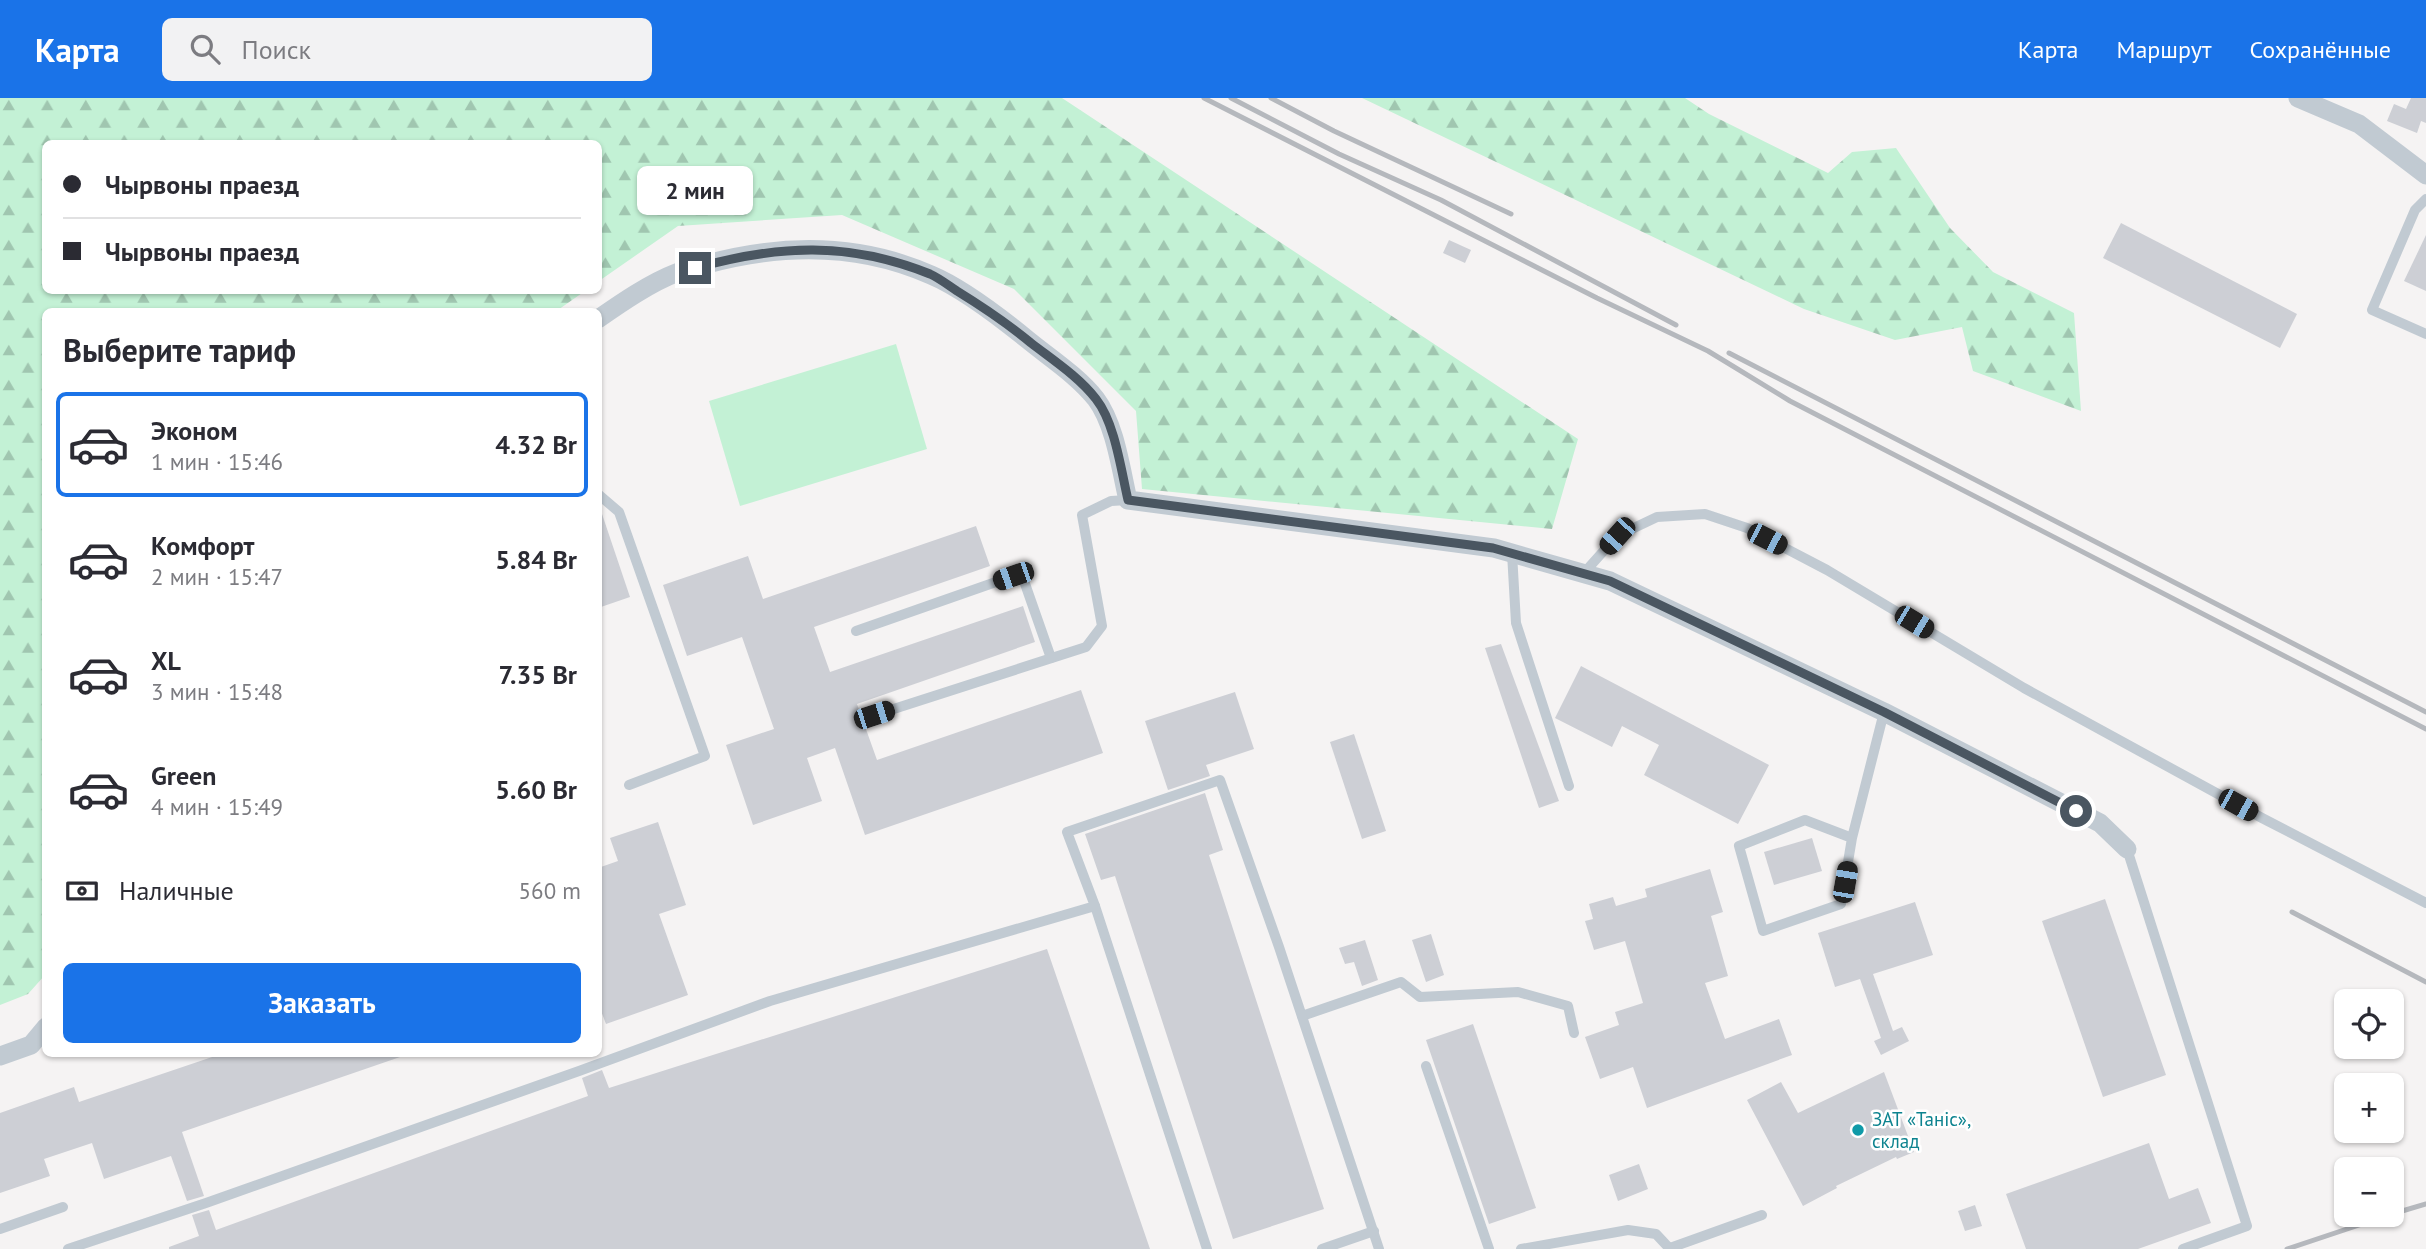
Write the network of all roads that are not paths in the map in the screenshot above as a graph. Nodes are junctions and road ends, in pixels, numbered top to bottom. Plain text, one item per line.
1 (2298, 98) edge
2 (2426, 175) edge
3 (2426, 198) edge
4 (602, 317) edge
5 (2426, 334) edge
6 (602, 497) edge
7 (1128, 500) junction
8 (1512, 553) junction
9 (1583, 574) junction
10 (856, 631) dead end
11 (1051, 659) junction
12 (1884, 712) junction
13 (874, 715) dead end
14 (629, 785) dead end
15 (1569, 786) dead end
16 (1852, 838) junction
17 (2127, 849) joint
18 (2426, 903) edge
19 (1095, 906) junction
20 (1302, 1016) junction
21 (42, 1032) edge
22 (1574, 1033) dead end
23 (0, 1056) edge
24 (1426, 1066) dead end
25 (62, 1207) dead end
26 (1762, 1215) dead end
27 (0, 1229) edge
28 (1374, 1231) junction
29 (1670, 1248) edge
30 (68, 1249) edge
31 (1207, 1249) edge
32 (1322, 1249) edge
33 (1380, 1249) edge
34 (1489, 1249) edge
35 (1521, 1249) edge
36 (2183, 1249) edge

1 - 2 street
3 - 5 lane
4 - 7 street
6 - 14 lane
7 - 8 street
7 - 11 lane
8 - 9 street
8 - 15 lane
9 - 12 street
9 - 18 lane
10 - 11 lane
11 - 13 lane
12 - 16 lane
12 - 17 street
16 - 16 lane
17 - 36 lane
19 - 20 lane
19 - 30 lane
19 - 31 lane
20 - 22 lane
20 - 28 lane
21 - 23 street
24 - 34 lane
25 - 27 lane
26 - 29 lane
28 - 32 lane
28 - 33 lane
29 - 35 lane

